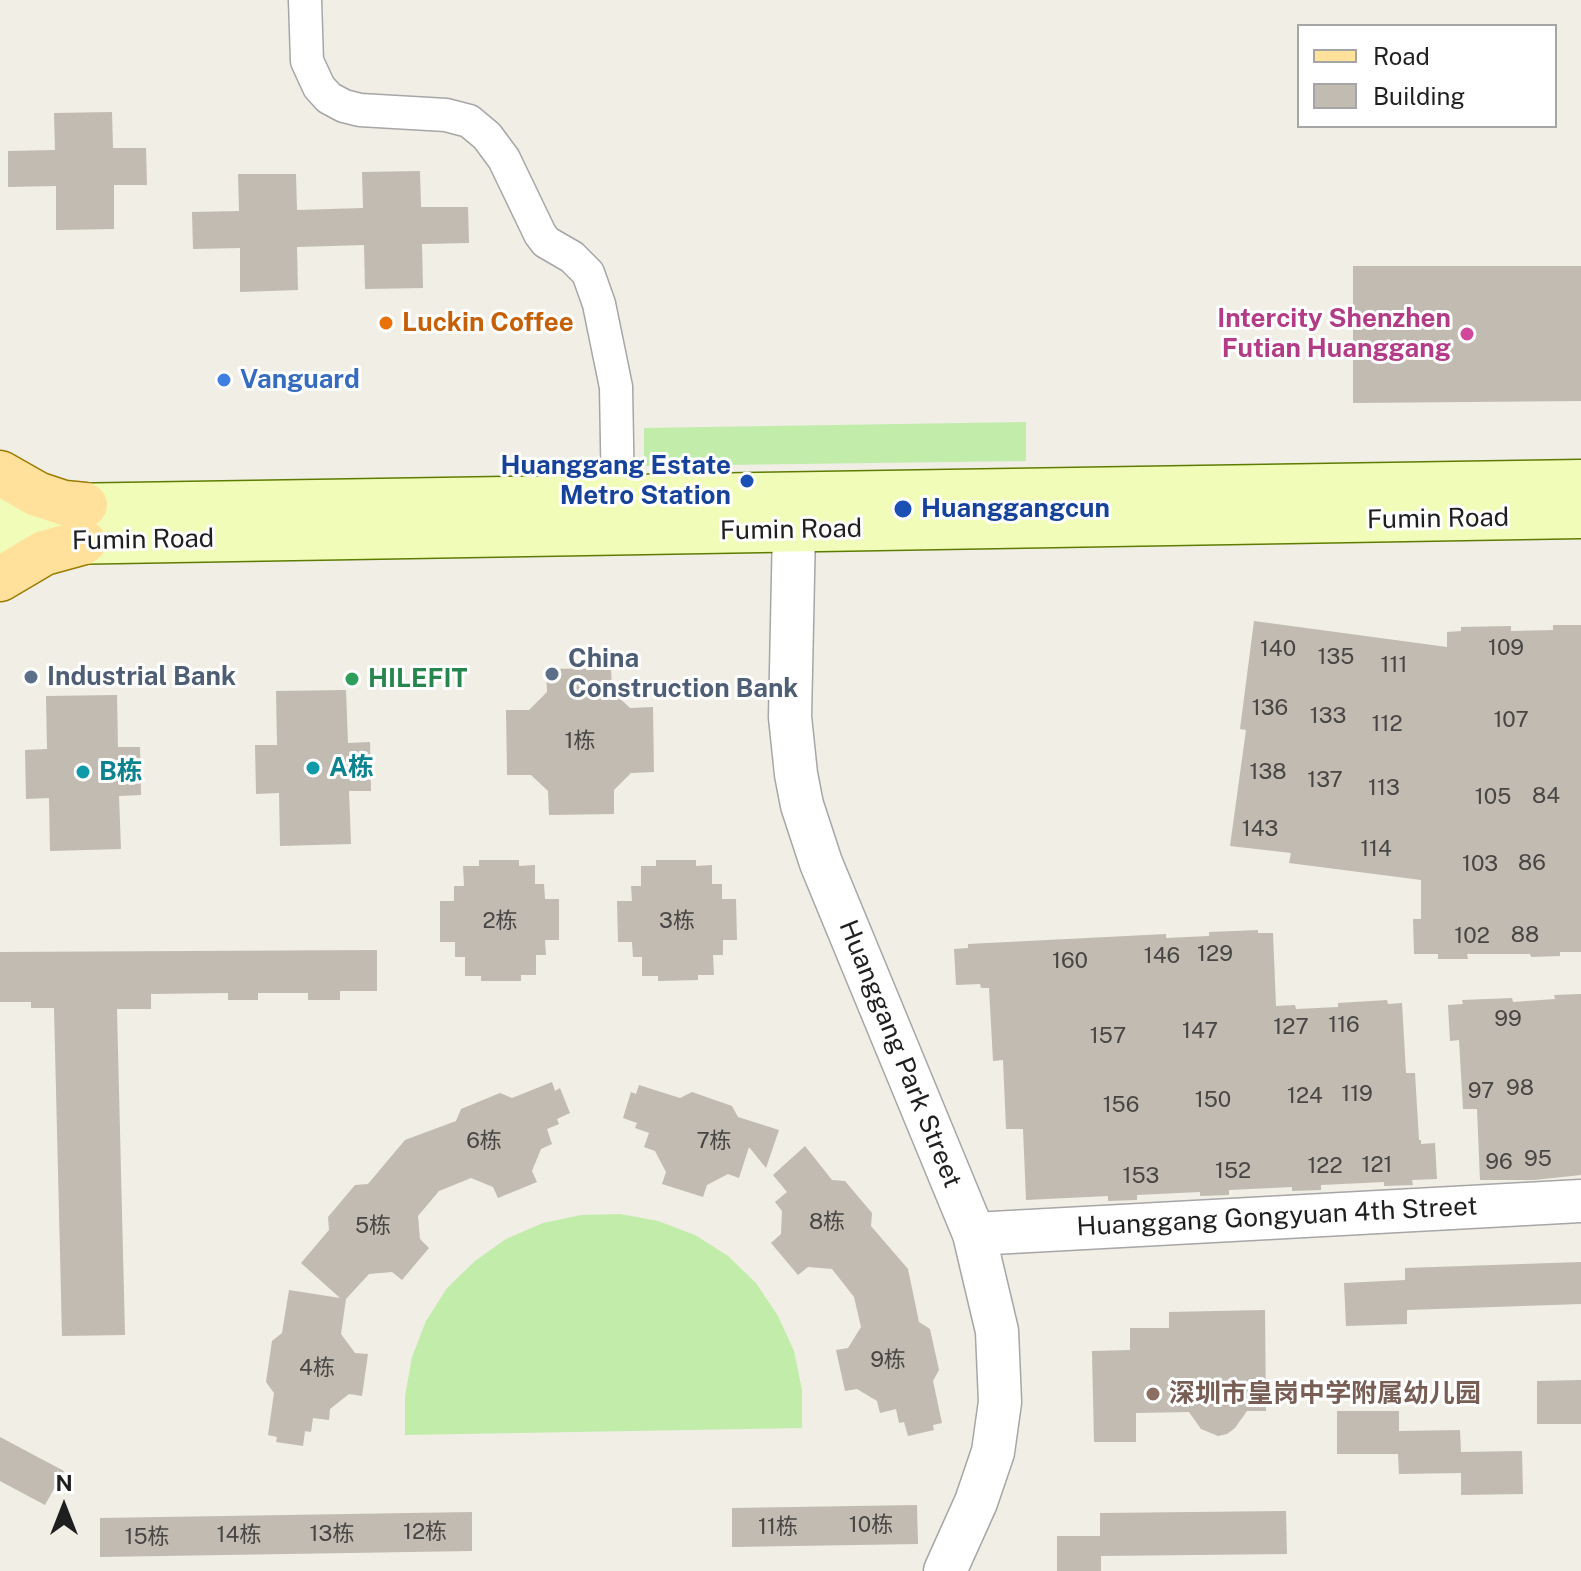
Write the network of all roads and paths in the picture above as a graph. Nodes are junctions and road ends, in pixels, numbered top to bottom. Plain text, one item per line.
1 (305, 0) edge
2 (0, 473) edge
3 (1581, 482) edge
4 (618, 498) junction
5 (0, 507) edge
6 (1581, 516) edge
7 (84, 524) junction
8 (794, 530) junction
9 (0, 543) edge
10 (0, 579) edge
11 (1581, 1201) edge
12 (974, 1234) junction
13 (945, 1571) edge

1 - 4 street
2 - 7 main road
3 - 4 main road, Fumin Road
4 - 7 main road, Fumin Road
5 - 7 main road, Fumin Road
6 - 8 main road, Fumin Road
7 - 8 main road, Fumin Road
7 - 9 main road, Fumin Road
7 - 10 main road
8 - 12 street, Huanggang Park Street
11 - 12 street, Huanggang Gongyuan 4th Street
12 - 13 street, Huanggang Park Street

